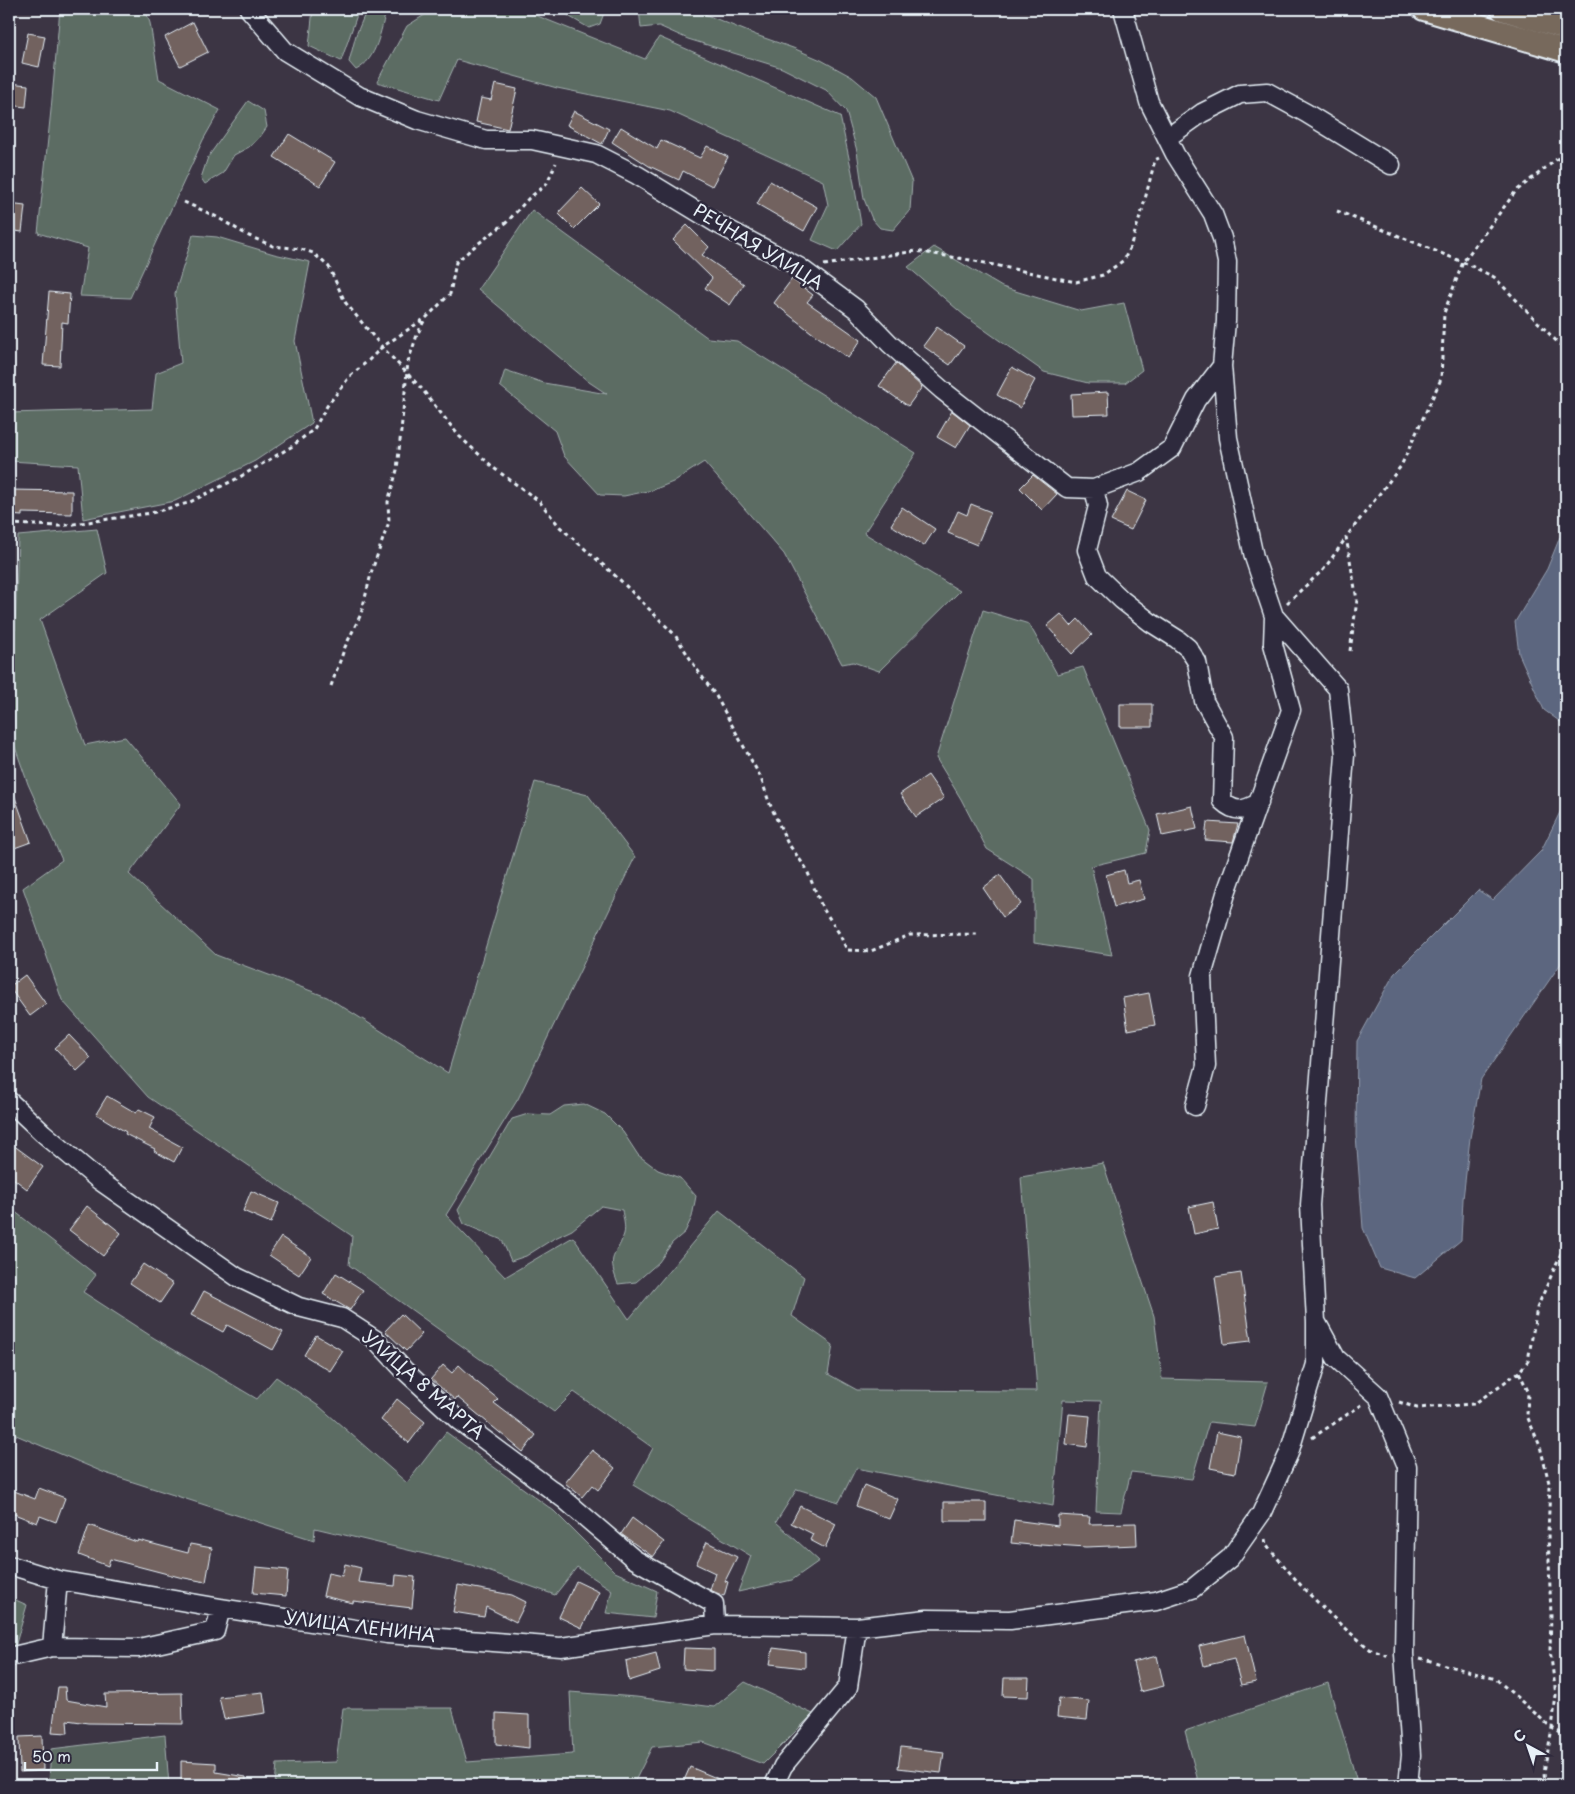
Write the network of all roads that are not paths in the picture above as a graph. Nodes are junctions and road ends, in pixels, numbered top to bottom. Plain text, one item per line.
1 (249, 9) edge
2 (1123, 9) edge
3 (1424, 9) edge
4 (1502, 9) edge
5 (1566, 28) edge
6 (1566, 51) edge
7 (1169, 141) junction
8 (1391, 166) dead end
9 (1222, 366) junction
10 (1094, 488) junction
11 (1274, 616) junction
12 (1259, 803) junction
13 (9, 1101) edge
14 (1194, 1106) dead end
15 (1316, 1322) junction
16 (9, 1565) edge
17 (58, 1580) junction
18 (221, 1608) junction
19 (715, 1625) junction
20 (858, 1627) junction
21 (52, 1647) junction
22 (9, 1657) edge
23 (774, 1785) edge
24 (1408, 1785) edge

1 - 10 street, РЕЧНАЯ УЛИЦА
2 - 7 street
3 - 6 main road
4 - 5 main road
7 - 8 street
7 - 9 street
9 - 10 street, РЕЧНАЯ УЛИЦА
9 - 11 street
10 - 12 street
11 - 12 street
11 - 15 street, УЛИЦА ЛЕНИНА
12 - 14 street
13 - 19 street, УЛИЦА 8 МАРТА
15 - 20 street, УЛИЦА ЛЕНИНА
15 - 24 street
16 - 17 street, УЛИЦА ЛЕНИНА
17 - 18 street, УЛИЦА ЛЕНИНА
17 - 21 street
18 - 19 street, УЛИЦА ЛЕНИНА
18 - 21 street
19 - 20 street, УЛИЦА ЛЕНИНА
20 - 23 street
21 - 22 street

